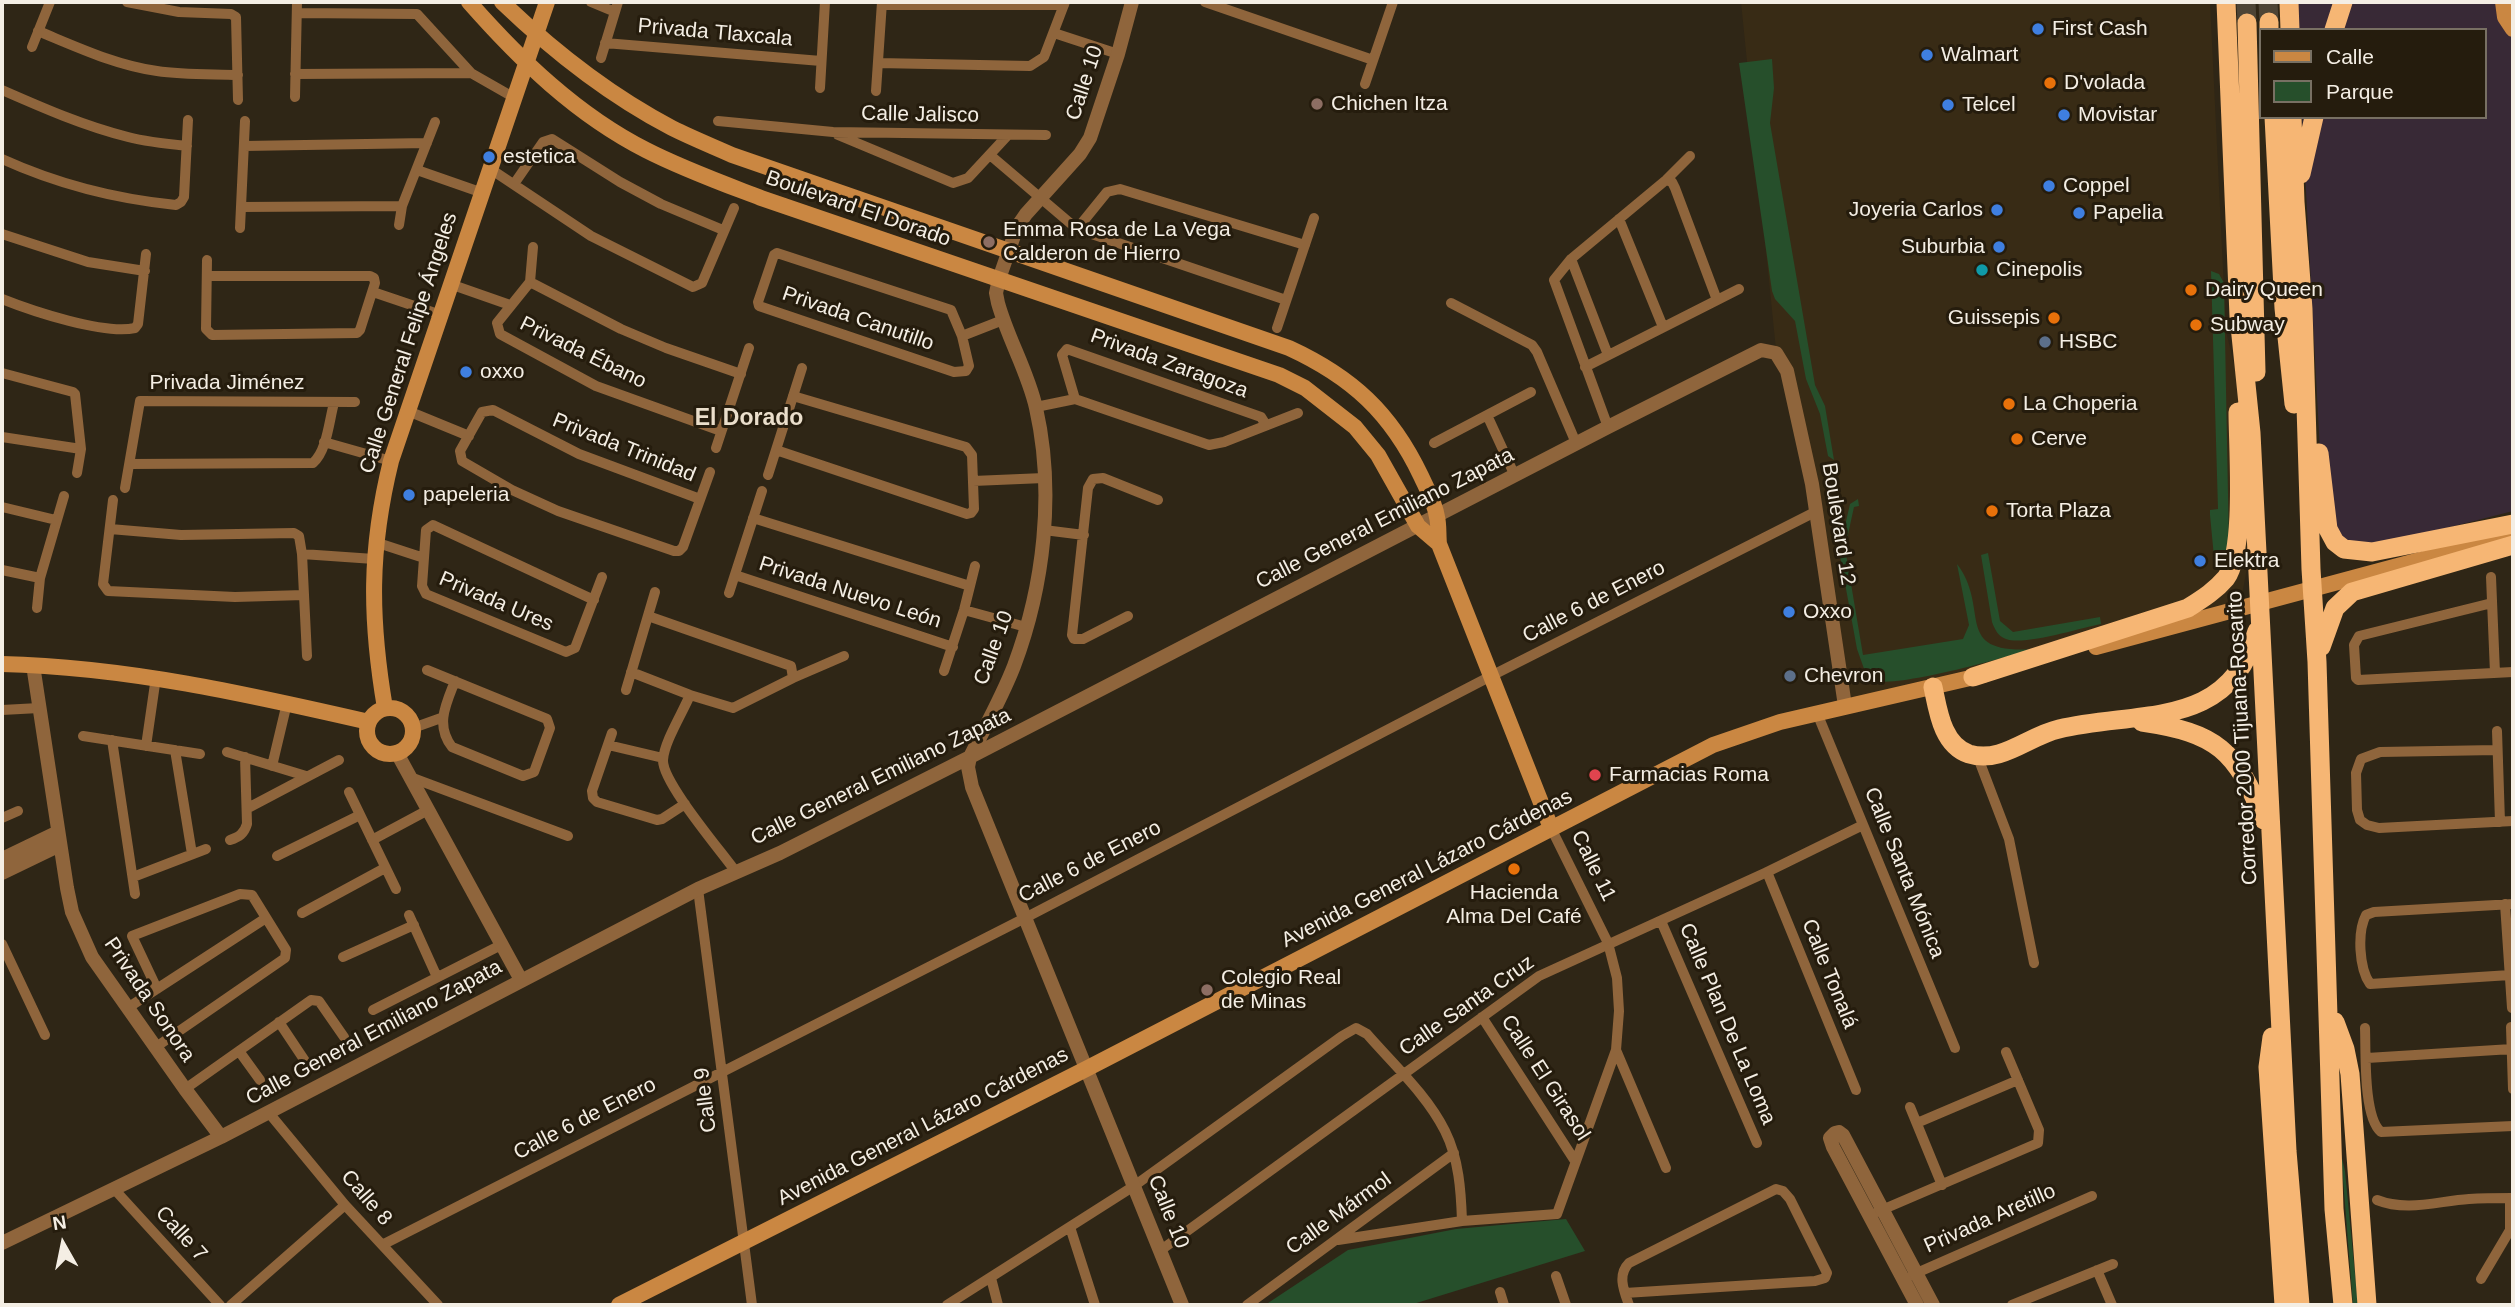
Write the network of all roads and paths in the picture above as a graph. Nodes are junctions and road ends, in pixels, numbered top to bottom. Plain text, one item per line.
1 (35, 2) edge
2 (127, 2) edge
3 (469, 2) edge
4 (502, 2) edge
5 (547, 2) edge
6 (592, 2) edge
7 (825, 2) edge
8 (1132, 2) edge
9 (1205, 2) edge
10 (1393, 2) edge
11 (2239, 2) tunnel mouth
12 (2343, 2) edge
13 (2502, 2) edge
14 (882, 3) edge
15 (1065, 3) edge
16 (49, 4) edge
17 (616, 7) edge
18 (297, 8) edge
19 (2233, 15) edge
20 (2335, 28) edge
21 (2513, 29) edge
22 (38, 31) junction
23 (1054, 33) junction
24 (535, 34) junction
25 (605, 43) junction
26 (32, 47) dead end
27 (1118, 54) junction
28 (601, 58) dead end
29 (1373, 60) junction
30 (821, 61) junction
31 (525, 62) junction
32 (878, 62) junction
33 (471, 73) junction
34 (239, 75) junction
35 (295, 75) junction
36 (1365, 83) dead end
37 (820, 88) dead end
38 (2, 90) edge
39 (876, 92) dead end
40 (295, 97) dead end
41 (513, 97) junction
42 (239, 100) dead end
43 (2274, 119) edge
44 (2292, 119) edge
45 (188, 120) dead end
46 (245, 121) dead end
47 (435, 121) dead end
48 (718, 121) dead end
49 (2315, 121) edge
50 (833, 132) junction
51 (1046, 135) dead end
52 (1007, 136) junction
53 (427, 143) junction
54 (187, 146) junction
55 (244, 146) junction
56 (990, 155) junction
57 (1689, 156) dead end
58 (2, 159) edge
59 (489, 168) junction
60 (416, 170) junction
61 (1666, 180) junction
62 (514, 184) junction
63 (480, 192) junction
64 (1040, 198) junction
65 (2295, 202) junction
66 (402, 206) junction
67 (241, 207) junction
68 (734, 208) dead end
69 (1314, 218) dead end
70 (1619, 219) junction
71 (399, 225) dead end
72 (240, 228) dead end
73 (1077, 229) junction
74 (723, 230) junction
75 (2, 234) edge
76 (1305, 245) junction
77 (533, 247) dead end
78 (1008, 249) junction
79 (146, 254) dead end
80 (1571, 259) junction
81 (207, 260) dead end
82 (145, 271) junction
83 (207, 276) junction
84 (999, 279) junction
85 (530, 282) junction
86 (450, 284) junction
87 (1740, 289) dead end
88 (373, 292) junction
89 (2, 299) edge
90 (1286, 300) junction
91 (1717, 300) junction
92 (1451, 303) dead end
93 (510, 305) junction
94 (2303, 309) junction
95 (441, 315) junction
96 (2239, 316) junction
97 (1003, 320) junction
98 (1663, 327) junction
99 (1277, 328) dead end
100 (962, 336) junction
101 (749, 348) dead end
102 (1776, 353) joint
103 (1608, 355) junction
104 (1585, 367) junction
105 (802, 368) dead end
106 (2, 373) edge
107 (741, 374) junction
108 (1531, 392) dead end
109 (793, 396) junction
110 (1075, 399) junction
111 (355, 402) dead end
112 (334, 403) junction
113 (1036, 407) junction
114 (408, 411) junction
115 (1298, 413) dead end
116 (1487, 415) junction
117 (1266, 425) junction
118 (1608, 427) junction
119 (721, 431) junction
120 (468, 436) junction
121 (2, 437) edge
122 (324, 442) junction
123 (1434, 443) dead end
124 (1576, 443) junction
125 (716, 448) dead end
126 (80, 449) junction
127 (776, 450) junction
128 (391, 461) junction
129 (130, 464) junction
130 (710, 472) dead end
131 (77, 473) dead end
132 (768, 475) dead end
133 (1515, 476) junction
134 (1044, 478) junction
135 (974, 481) junction
136 (125, 488) dead end
137 (762, 491) dead end
138 (64, 496) dead end
139 (700, 499) junction
140 (113, 500) dead end
141 (1158, 500) dead end
142 (2, 507) edge
143 (1815, 512) junction
144 (1437, 516) junction
145 (753, 518) junction
146 (56, 520) junction
147 (2513, 524) edge
148 (1418, 526) junction
149 (110, 529) junction
150 (1044, 530) junction
151 (1084, 535) junction
152 (2513, 535) edge
153 (376, 542) junction
154 (1439, 544) junction
155 (2513, 545) edge
156 (302, 554) junction
157 (424, 558) junction
158 (2258, 558) junction
159 (374, 559) junction
160 (975, 566) dead end
161 (2311, 569) junction
162 (2, 570) edge
163 (735, 575) junction
164 (602, 577) dead end
165 (2491, 577) dead end
166 (40, 578) junction
167 (970, 586) junction
168 (655, 592) dead end
169 (729, 593) dead end
170 (304, 594) junction
171 (594, 600) junction
172 (2492, 603) junction
173 (37, 608) dead end
174 (964, 610) junction
175 (648, 616) junction
176 (1128, 616) dead end
177 (2261, 618) junction
178 (1026, 627) junction
179 (953, 648) junction
180 (307, 656) dead end
181 (844, 656) dead end
182 (2317, 662) junction
183 (2, 664) edge
184 (33, 665) junction
185 (427, 670) dead end
186 (944, 671) dead end
187 (631, 672) junction
188 (2513, 672) edge
189 (2495, 673) junction
190 (1491, 676) junction
191 (156, 677) junction
192 (1973, 677) junction
193 (793, 678) junction
194 (455, 681) junction
195 (1933, 687) junction
196 (626, 690) dead end
197 (690, 695) junction
198 (287, 703) junction
199 (1844, 706) junction
200 (39, 708) junction
201 (385, 708) junction
202 (2, 710) edge
203 (1817, 713) junction
204 (441, 718) junction
205 (2131, 720) junction
206 (369, 722) junction
207 (413, 728) junction
208 (2497, 731) dead end
209 (612, 733) dead end
210 (83, 736) dead end
211 (112, 740) junction
212 (608, 745) junction
213 (146, 746) junction
214 (175, 750) junction
215 (2497, 750) junction
216 (227, 752) dead end
217 (397, 753) junction
218 (200, 754) dead end
219 (1977, 755) junction
220 (245, 757) junction
221 (970, 757) junction
222 (663, 758) junction
223 (339, 760) dead end
224 (272, 766) junction
225 (306, 776) junction
226 (410, 776) junction
227 (349, 792) dead end
228 (685, 804) junction
229 (248, 808) junction
230 (428, 810) junction
231 (18, 811) dead end
232 (360, 815) junction
233 (2, 818) edge
234 (2513, 821) edge
235 (2500, 822) junction
236 (1863, 825) junction
237 (1551, 828) junction
238 (568, 835) dead end
239 (2270, 835) junction
240 (59, 838) junction
241 (230, 840) dead end
242 (372, 840) junction
243 (206, 849) dead end
244 (192, 854) junction
245 (277, 856) dead end
246 (2, 859) edge
247 (385, 868) junction
248 (736, 872) junction
249 (1767, 872) junction
250 (2, 873) edge
251 (133, 877) junction
252 (396, 889) dead end
253 (698, 889) junction
254 (135, 894) dead end
255 (2509, 904) edge
256 (302, 913) dead end
257 (266, 918) junction
258 (1025, 918) junction
259 (1661, 921) junction
260 (1608, 943) junction
261 (2, 944) edge
262 (500, 945) junction
263 (343, 957) dead end
264 (2034, 963) dead end
265 (2510, 975) junction
266 (437, 977) junction
267 (521, 980) junction
268 (157, 989) junction
269 (129, 1007) junction
270 (2512, 1008) edge
271 (2330, 1009) junction
272 (373, 1010) dead end
273 (2280, 1013) junction
274 (1482, 1017) junction
275 (278, 1022) junction
276 (2511, 1027) dead end
277 (2365, 1028) dead end
278 (45, 1035) dead end
279 (344, 1037) dead end
280 (156, 1047) junction
281 (1955, 1048) dead end
282 (2512, 1049) edge
283 (1616, 1050) junction
284 (239, 1051) junction
285 (2006, 1052) dead end
286 (2367, 1058) junction
287 (304, 1061) dead end
288 (1086, 1069) junction
289 (722, 1071) junction
290 (1402, 1075) junction
291 (260, 1080) dead end
292 (2018, 1080) junction
293 (185, 1090) junction
294 (1856, 1090) dead end
295 (2513, 1090) edge
296 (1910, 1107) dead end
297 (269, 1112) junction
298 (1917, 1123) junction
299 (2513, 1126) edge
300 (221, 1137) junction
301 (1757, 1143) dead end
302 (1454, 1153) junction
303 (1575, 1161) junction
304 (1666, 1168) dead end
305 (1942, 1185) junction
306 (1134, 1186) junction
307 (115, 1189) junction
308 (2092, 1195) dead end
309 (2511, 1198) edge
310 (2377, 1200) dead end
311 (345, 1205) junction
312 (1876, 1213) junction
313 (1462, 1221) junction
314 (1070, 1227) junction
315 (1338, 1240) junction
316 (743, 1241) junction
317 (2, 1243) edge
318 (382, 1245) junction
319 (1161, 1251) junction
320 (2113, 1264) dead end
321 (2097, 1270) junction
322 (1556, 1276) dead end
323 (1909, 1276) junction
324 (991, 1278) junction
325 (2481, 1279) dead end
326 (1500, 1292) dead end
327 (1625, 1293) junction
328 (2027, 1303) edge
329 (2370, 1303) edge
330 (220, 1305) edge
331 (231, 1305) edge
332 (438, 1305) edge
333 (619, 1305) edge
334 (752, 1305) edge
335 (947, 1305) edge
336 (998, 1305) edge
337 (1095, 1305) edge
338 (1182, 1305) edge
339 (1247, 1305) edge
340 (1504, 1305) edge
341 (1566, 1305) edge
342 (1629, 1305) edge
343 (1917, 1305) edge
344 (1933, 1305) edge
345 (2012, 1305) edge
346 (2112, 1305) edge
347 (2284, 1305) edge
348 (2300, 1305) edge
349 (2343, 1305) edge

1 - 16 street
2 - 34 street
3 - 31 main road, Boulevard El Dorado
4 - 24 main road, Boulevard El Dorado
5 - 24 main road, Calle General Felipe Ángeles
6 - 17 street, Privada Tlaxcala
7 - 30 street, Privada Tlaxcala
8 - 27 street, Calle 10
9 - 29 street
10 - 29 street
11 - 19 highway
12 - 20 highway
13 - 21 main road
14 - 15 street
14 - 32 street
15 - 23 street
16 - 22 street
17 - 25 street, Privada Tlaxcala
18 - 33 street
18 - 35 street
19 - 96 highway, Corredor 2000 Tijuana-Rosarito
19 - 158 highway
22 - 26 street
22 - 34 street
23 - 27 street
23 - 32 street
24 - 31 main road, Calle General Felipe Ángeles
24 - 78 main road, Boulevard El Dorado
25 - 28 street, Privada Tlaxcala
25 - 30 street, Privada Tlaxcala
27 - 64 street, Calle 10
29 - 36 street
30 - 37 street, Privada Tlaxcala
31 - 41 main road, Calle General Felipe Ángeles
31 - 84 main road, Boulevard El Dorado
32 - 39 street
33 - 35 street
33 - 41 street
34 - 42 street
35 - 40 street
38 - 54 street
41 - 59 main road, Calle General Felipe Ángeles
43 - 161 highway
44 - 65 highway
45 - 54 street
46 - 55 street
47 - 53 street
48 - 50 street, Calle Jalisco
49 - 65 highway
50 - 52 street, Calle Jalisco
50 - 56 street, Calle Jalisco
51 - 52 street, Calle Jalisco
52 - 56 street, Calle Jalisco
53 - 55 street
53 - 60 street
54 - 58 street
55 - 67 street
56 - 64 street, Calle Jalisco
57 - 61 street
59 - 62 street
59 - 63 main road, Calle General Felipe Ángeles
60 - 63 street
60 - 66 street
61 - 70 street
61 - 91 street
62 - 74 street
62 - 74 street
63 - 86 main road, Calle General Felipe Ángeles
64 - 73 street
64 - 78 street, Calle 10
65 - 94 highway
66 - 67 street
66 - 71 street
67 - 72 street
68 - 74 street
69 - 76 street
70 - 80 street
70 - 98 street
73 - 76 street
73 - 90 street
75 - 82 street
76 - 90 street
77 - 85 street, Privada Ébano
78 - 84 street, Calle 10
78 - 144 main road, Boulevard El Dorado
79 - 82 street
80 - 103 street
80 - 104 street
81 - 83 street
82 - 89 street
83 - 88 street
83 - 88 street
84 - 97 street, Calle 10
84 - 148 main road, Boulevard El Dorado
85 - 93 street, Privada Ébano
85 - 107 street, Privada Ébano
86 - 93 street, Privada Ébano
86 - 95 main road, Calle General Felipe Ángeles
87 - 91 street
88 - 95 street
90 - 99 street
91 - 98 street
92 - 124 street
93 - 119 street, Privada Ébano
94 - 147 highway
94 - 161 highway
95 - 114 main road, Calle General Felipe Ángeles
96 - 158 highway, Corredor 2000 Tijuana-Rosarito
96 - 192 highway
97 - 100 street, Privada Canutillo
97 - 113 street, Calle 10
98 - 103 street
100 - 100 street, Privada Canutillo
101 - 107 street
102 - 118 street, Calle General Emiliano Zapata
102 - 143 street, Boulevard 12
103 - 104 street
104 - 118 street
105 - 109 street
106 - 126 street
107 - 119 street
108 - 116 street
109 - 127 street
109 - 135 street
110 - 113 street
110 - 117 street, Privada Zaragoza
110 - 117 street, Privada Zaragoza
111 - 112 street, Privada Jiménez
112 - 122 street, Privada Jiménez
112 - 129 street, Privada Jiménez
113 - 134 street, Calle 10
114 - 120 street
114 - 128 main road, Calle General Felipe Ángeles
115 - 117 street, Privada Zaragoza
116 - 123 street
116 - 133 street
118 - 124 street, Calle General Emiliano Zapata
119 - 125 street
120 - 139 street, Privada Trinidad
120 - 139 street, Privada Trinidad
121 - 126 street
122 - 128 street
122 - 129 street, Privada Jiménez
124 - 133 street, Calle General Emiliano Zapata
126 - 131 street
127 - 132 street
127 - 135 street
128 - 153 main road, Calle General Felipe Ángeles
129 - 136 street, Privada Jiménez
130 - 139 street, Privada Trinidad
133 - 144 street, Calle General Emiliano Zapata
134 - 135 street
134 - 150 street, Calle 10
137 - 145 street, Privada Nuevo León
138 - 146 street
140 - 149 street
141 - 151 street
142 - 146 street
143 - 190 street, Calle 6 de Enero
143 - 199 street, Boulevard 12
144 - 148 street, Calle General Emiliano Zapata
144 - 154 main road, Calle 11
145 - 163 street, Privada Nuevo León
145 - 167 street, Privada Nuevo León
146 - 166 street
148 - 154 main road, Calle 11
148 - 221 street, Calle General Emiliano Zapata
149 - 156 street
149 - 170 street
150 - 151 street
150 - 178 street, Calle 10
151 - 176 street
152 - 192 main road, Avenida General Lázaro Cárdenas
153 - 157 street, Privada Ures
153 - 159 main road, Calle General Felipe Ángeles
154 - 190 main road, Calle 11
155 - 182 highway
156 - 159 street
156 - 170 street
157 - 171 street, Privada Ures
157 - 171 street, Privada Ures
158 - 177 highway, Corredor 2000 Tijuana-Rosarito
159 - 201 main road, Calle General Felipe Ángeles
160 - 167 street, Privada Nuevo León
161 - 182 highway
162 - 166 street
163 - 169 street, Privada Nuevo León
163 - 179 street, Privada Nuevo León
164 - 171 street, Privada Ures
165 - 172 street
166 - 173 street
167 - 174 street, Privada Nuevo León
168 - 175 street
170 - 180 street
172 - 189 street
172 - 189 street
174 - 178 street, Privada Nuevo León
174 - 179 street, Privada Nuevo León
175 - 187 street
175 - 193 street
177 - 205 highway
177 - 239 highway, Corredor 2000 Tijuana-Rosarito
178 - 221 street, Calle 10
179 - 186 street, Privada Nuevo León
181 - 193 street
182 - 271 highway
183 - 184 main road
184 - 191 main road
184 - 200 street, Privada Sonora
185 - 194 street
187 - 196 street
187 - 197 street
188 - 189 street
190 - 237 main road, Calle 11
190 - 258 street, Calle 6 de Enero
191 - 198 main road
191 - 213 street
192 - 195 main road, Avenida General Lázaro Cárdenas
193 - 197 street
194 - 204 street
194 - 204 street
195 - 199 main road, Avenida General Lázaro Cárdenas
195 - 219 highway
197 - 222 street
198 - 206 main road
198 - 224 street
199 - 203 main road, Avenida General Lázaro Cárdenas
200 - 202 street
200 - 240 street, Privada Sonora
201 - 206 main road
201 - 207 main road
203 - 236 street, Calle Santa Mónica
203 - 237 main road, Avenida General Lázaro Cárdenas
204 - 207 street
205 - 219 highway
205 - 239 highway
206 - 217 main road
207 - 217 main road
208 - 215 street
209 - 212 street
210 - 211 street
211 - 213 street
211 - 251 street
212 - 222 street
212 - 228 street
213 - 214 street
214 - 218 street
214 - 244 street
215 - 235 street
215 - 235 street
216 - 220 street
217 - 226 street
219 - 264 street
220 - 224 street
220 - 229 street
221 - 248 street, Calle General Emiliano Zapata
221 - 258 street, Calle 10
222 - 228 street
223 - 225 street
224 - 225 street
225 - 229 street
226 - 230 street
226 - 238 street
227 - 232 street
228 - 248 street
229 - 241 street
230 - 242 street
230 - 262 street
231 - 233 street
232 - 242 street
232 - 245 street
234 - 235 street
236 - 249 street, Calle Santa Cruz
236 - 281 street, Calle Santa Mónica
237 - 260 street, Calle 11
237 - 288 main road, Avenida General Lázaro Cárdenas
239 - 273 highway, Corredor 2000 Tijuana-Rosarito
240 - 246 street
240 - 250 street
240 - 269 street, Privada Sonora
242 - 247 street
243 - 244 street
244 - 251 street
247 - 252 street
247 - 256 street
248 - 253 street, Calle General Emiliano Zapata
249 - 259 street, Calle Santa Cruz
249 - 294 street, Calle Tonalá
251 - 254 street
253 - 267 street, Calle General Emiliano Zapata
253 - 289 street, Calle 9
255 - 265 street
255 - 265 street
257 - 268 street
257 - 268 street
257 - 280 street
258 - 288 street, Calle 10
258 - 289 street, Calle 6 de Enero
259 - 260 street, Calle Santa Cruz
259 - 301 street, Calle Plan De La Loma
260 - 274 street, Calle Santa Cruz
260 - 283 street, Calle 11
261 - 278 street
262 - 266 street
262 - 267 street
263 - 266 street
265 - 270 street
266 - 272 street
267 - 297 street, Calle General Emiliano Zapata
268 - 269 street
269 - 280 street, Privada Sonora
271 - 329 highway
271 - 349 highway
273 - 347 highway
273 - 348 highway, Corredor 2000 Tijuana-Rosarito
274 - 290 street, Calle Santa Cruz
274 - 303 street, Calle El Girasol
275 - 279 street
275 - 284 street
275 - 287 street
276 - 282 street
277 - 286 street
280 - 293 street, Privada Sonora
282 - 286 street
282 - 295 street
283 - 303 street, Calle 11
283 - 304 street
284 - 291 street
284 - 293 street
285 - 292 street
286 - 299 street
288 - 306 street, Calle 10
288 - 316 main road, Avenida General Lázaro Cárdenas
289 - 316 street, Calle 9
289 - 318 street, Calle 6 de Enero
290 - 302 street
290 - 306 street
290 - 319 street, Calle Santa Cruz
292 - 298 street
292 - 305 street
293 - 300 street, Privada Sonora
296 - 298 street
297 - 300 street, Calle General Emiliano Zapata
297 - 311 street, Calle 8
298 - 305 street
300 - 307 street, Calle General Emiliano Zapata
302 - 313 street
302 - 315 street, Calle Mármol
303 - 313 street, Calle 11
305 - 312 street
306 - 314 street
306 - 319 street, Calle 10
307 - 317 street, Calle General Emiliano Zapata
307 - 330 street, Calle 7
308 - 323 street, Privada Aretillo
309 - 310 street
309 - 325 street
311 - 318 street, Calle 8
311 - 331 street
312 - 312 street
312 - 323 street
313 - 315 street
314 - 324 street
314 - 337 street
315 - 339 street, Calle Mármol
316 - 333 main road, Avenida General Lázaro Cárdenas
316 - 334 street, Calle 9
318 - 332 street, Calle 8
319 - 338 street, Calle 10
320 - 321 street
321 - 328 street
321 - 346 street
322 - 341 street
323 - 343 street
323 - 344 street
324 - 335 street
324 - 336 street
326 - 340 street
327 - 327 street
327 - 342 street
328 - 345 street

